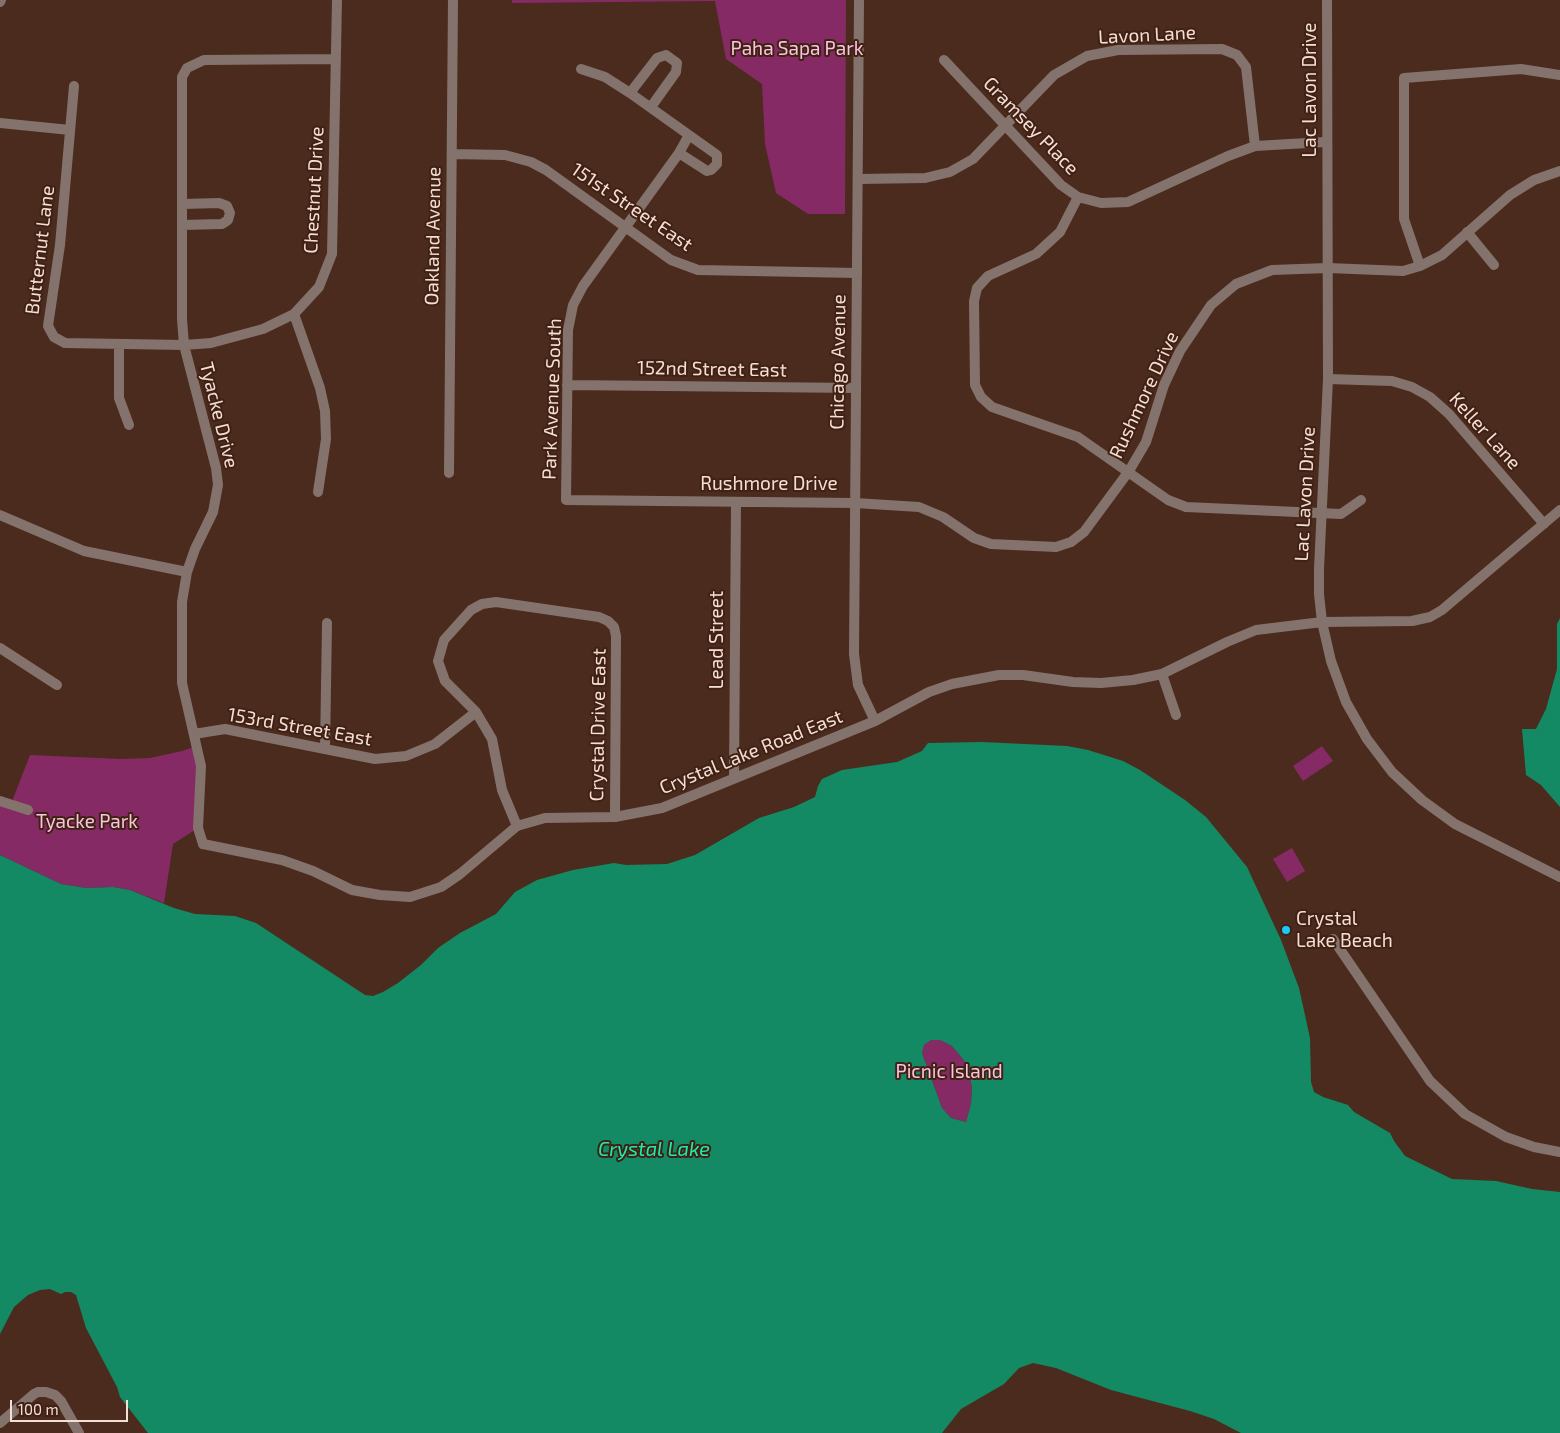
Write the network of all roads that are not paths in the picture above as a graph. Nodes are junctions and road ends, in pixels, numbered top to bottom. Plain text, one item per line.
1 (337, 0) edge
2 (453, 0) edge
3 (859, 0) edge
4 (1327, 0) edge
5 (336, 59) junction
6 (944, 60) dead end
7 (581, 69) dead end
8 (1560, 75) edge
9 (74, 86) dead end
10 (630, 93) junction
11 (651, 107) junction
12 (0, 123) edge
13 (1005, 126) junction
14 (70, 130) junction
15 (689, 135) junction
16 (1327, 139) junction
17 (1256, 146) junction
18 (679, 153) junction
19 (452, 154) junction
20 (1560, 171) edge
21 (858, 179) junction
22 (1078, 197) junction
23 (183, 204) junction
24 (182, 225) junction
25 (625, 227) junction
26 (1467, 232) junction
27 (1494, 265) dead end
28 (1420, 266) junction
29 (1328, 268) junction
30 (857, 273) junction
31 (294, 314) junction
32 (119, 344) junction
33 (184, 346) junction
34 (1328, 379) junction
35 (567, 385) junction
36 (856, 388) junction
37 (129, 425) dead end
38 (1129, 471) junction
39 (449, 473) dead end
40 (318, 492) dead end
41 (566, 500) joint
42 (1361, 500) dead end
43 (736, 502) junction
44 (855, 502) junction
45 (1560, 510) edge
46 (1321, 514) junction
47 (0, 515) edge
48 (1544, 524) junction
49 (187, 572) junction
50 (1322, 622) junction
51 (327, 623) dead end
52 (0, 648) edge
53 (1162, 674) junction
54 (57, 685) dead end
55 (476, 712) junction
56 (1176, 715) dead end
57 (875, 721) junction
58 (194, 734) junction
59 (325, 749) junction
60 (734, 778) junction
61 (0, 801) edge
62 (28, 810) dead end
63 (614, 816) junction
64 (517, 826) junction
65 (203, 844) joint
66 (1560, 877) edge
67 (1333, 939) dead end
68 (1560, 1152) edge
69 (0, 1423) edge
70 (79, 1433) edge

1 - 5 street, Chestnut Drive
2 - 19 street, Oakland Avenue
3 - 21 street, Chicago Avenue
4 - 16 street, Lac Lavon Drive
5 - 23 street, Tyacke Drive
5 - 31 street, Chestnut Drive
6 - 13 street, Gramsey Place
7 - 10 street
8 - 28 street
9 - 14 street, Butternut Lane
10 - 11 street
10 - 11 street
11 - 15 street
12 - 14 street
13 - 17 street, Lavon Lane
13 - 21 street, Lavon Lane
13 - 22 street, Gramsey Place
14 - 32 street, Butternut Lane
15 - 18 street, Park Avenue South
15 - 18 street
16 - 17 street, Gramsey Place
16 - 29 street, Lac Lavon Drive
17 - 22 street, Gramsey Place
18 - 25 street, Park Avenue South
19 - 25 street, 151st Street East
19 - 39 street, Oakland Avenue
20 - 26 street, Rushmore Drive
21 - 30 street, Chicago Avenue
22 - 38 street
23 - 24 street, Tyacke Drive
23 - 24 street
24 - 33 street, Tyacke Drive
25 - 30 street, 151st Street East
25 - 35 street, Park Avenue South
26 - 27 street
26 - 28 street, Rushmore Drive
28 - 29 street, Rushmore Drive
29 - 34 street, Lac Lavon Drive
29 - 38 street, Rushmore Drive
30 - 36 street, Chicago Avenue
31 - 33 street, Chestnut Drive
31 - 40 street
32 - 33 street, Butternut Lane
32 - 37 street
33 - 49 street, Tyacke Drive
34 - 46 street, Lac Lavon Drive
34 - 48 street, Keller Lane
35 - 36 street, 152nd Street East
35 - 41 street, Park Avenue South
36 - 44 street, Chicago Avenue
38 - 44 street, Rushmore Drive
38 - 46 street
41 - 43 street, Rushmore Drive
42 - 46 street
43 - 44 street, Rushmore Drive
43 - 60 street, Lead Street
44 - 57 street, Chicago Avenue
45 - 48 street, Crystal Lake Road East
46 - 50 street, Lac Lavon Drive
47 - 49 street
48 - 50 street, Crystal Lake Road East
49 - 58 street, Tyacke Drive
50 - 53 street, Crystal Lake Road East
50 - 66 street, Lac Lavon Drive
51 - 59 street
52 - 54 street
53 - 56 street
53 - 57 street, Crystal Lake Road East
55 - 59 street, 153rd Street East
55 - 63 street, Crystal Drive East
55 - 64 street
57 - 60 street, Crystal Lake Road East
58 - 59 street, 153rd Street East
58 - 65 street, Tyacke Drive
60 - 63 street, Crystal Lake Road East
61 - 62 street
63 - 64 street, Crystal Lake Road East
64 - 65 street, Crystal Lake Road East
67 - 68 street
69 - 70 street

